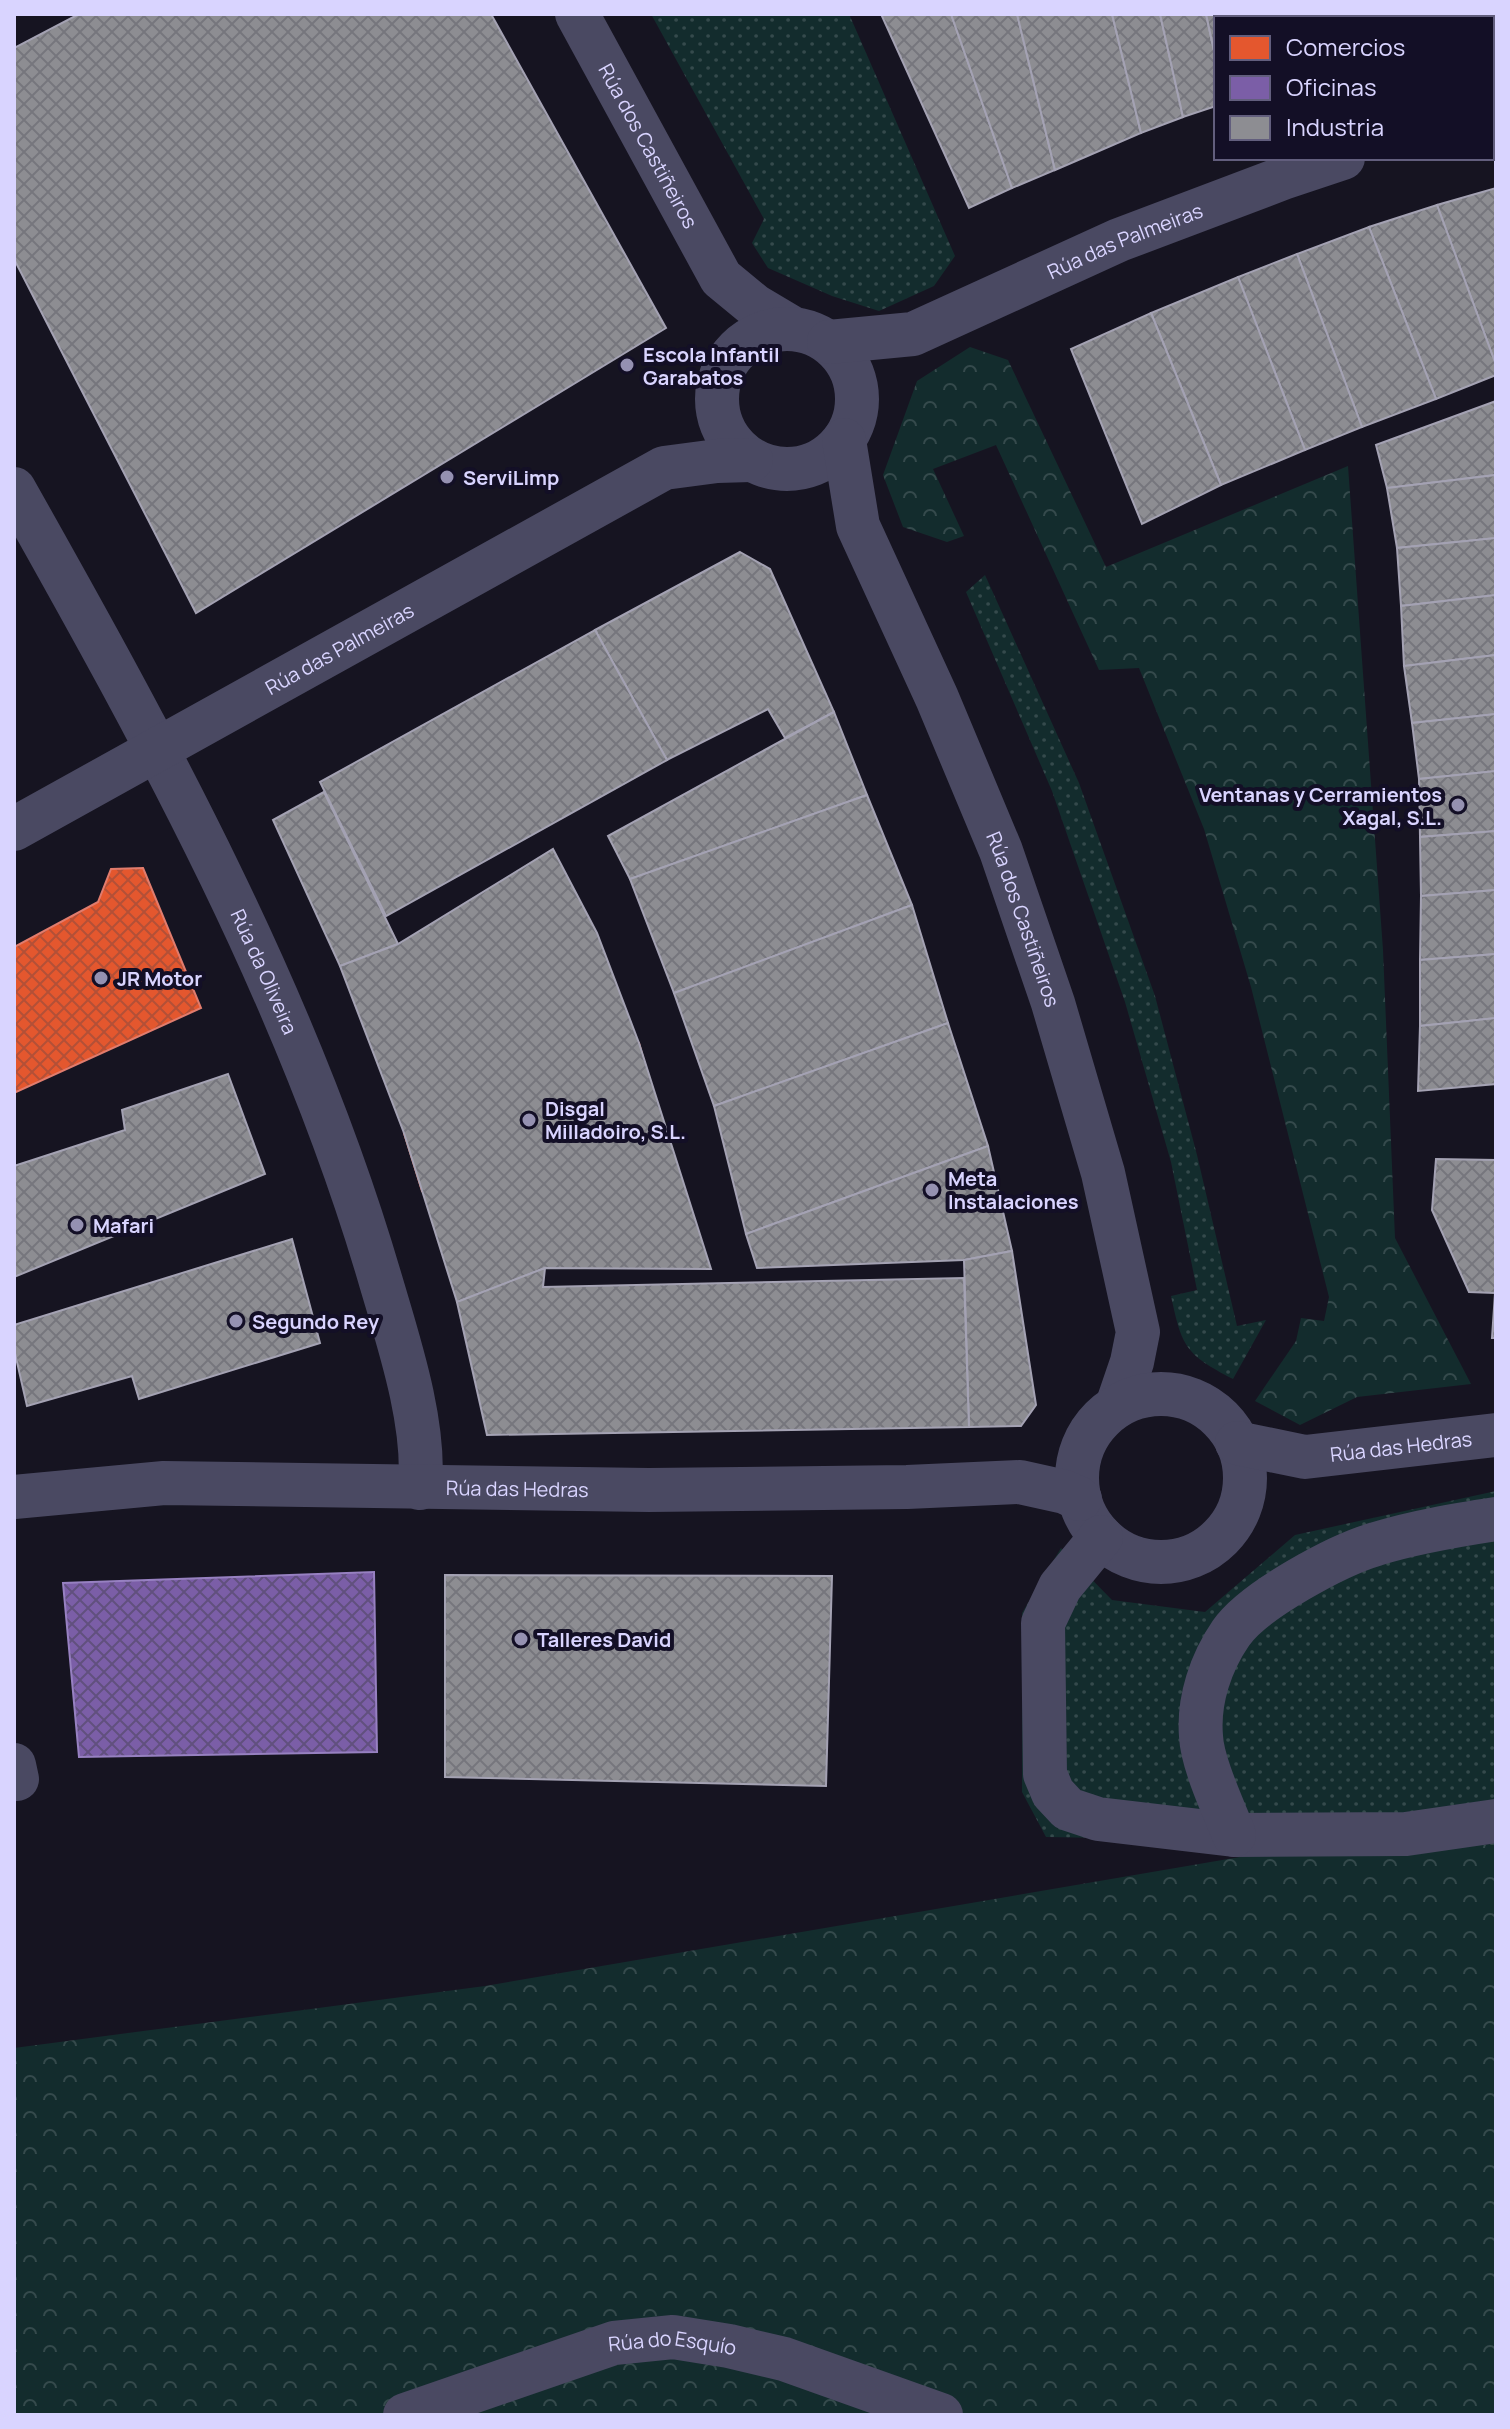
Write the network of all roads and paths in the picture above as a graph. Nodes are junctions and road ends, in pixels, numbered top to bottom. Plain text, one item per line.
1 (577, 14) edge
2 (1337, 160) edge
3 (721, 278) junction
4 (913, 334) junction
5 (811, 335) junction
6 (724, 365) junction
7 (716, 407) junction
8 (850, 426) junction
9 (768, 465) junction
10 (664, 468) junction
11 (14, 489) edge
12 (858, 526) junction
13 (157, 749) junction
14 (14, 829) edge
15 (1138, 1332) junction
16 (1182, 1395) junction
17 (1117, 1406) junction
18 (1496, 1435) edge
19 (1088, 1438) junction
20 (1237, 1443) junction
21 (1305, 1457) junction
22 (1020, 1482) junction
23 (420, 1488) junction
24 (14, 1497) edge
25 (1243, 1498) junction
26 (1080, 1499) junction
27 (1496, 1519) edge
28 (1101, 1537) junction
29 (1496, 1821) edge
30 (1234, 1835) junction
31 (405, 2415) edge
32 (941, 2415) edge

1 - 3 street, Rúa dos Castiñeiros
2 - 4 street, Rúa das Palmeiras
3 - 5 street, Rúa dos Castiñeiros
3 - 6 street, Rúa dos Castiñeiros
4 - 5 street, Rúa das Palmeiras
4 - 8 street, Rúa das Palmeiras
5 - 6 street
5 - 8 street
6 - 7 street
7 - 9 street
7 - 10 street, Rúa das Palmeiras
8 - 9 street
8 - 12 street, Rúa dos Castiñeiros
9 - 10 street, Rúa das Palmeiras
9 - 12 street, Rúa dos Castiñeiros
10 - 13 street, Rúa das Palmeiras
11 - 13 street, Rúa da Oliveira
12 - 15 street, Rúa dos Castiñeiros
13 - 14 street, Rúa das Palmeiras
13 - 23 street, Rúa da Oliveira
15 - 16 street, Rúa dos Castiñeiros
15 - 17 street, Rúa dos Castiñeiros
16 - 17 street, Rúa das Hedras
16 - 20 street
17 - 19 street, Rúa das Hedras
18 - 21 street, Rúa das Hedras
19 - 22 street, Rúa das Hedras
19 - 26 street, Rúa das Hedras
20 - 21 street, Rúa das Hedras
20 - 25 street
21 - 25 street, Rúa das Hedras
22 - 23 street, Rúa das Hedras
22 - 26 street, Rúa das Hedras
23 - 24 street, Rúa das Hedras
25 - 28 street, Rúa das Hedras
26 - 28 street, Rúa das Hedras
27 - 30 street
28 - 30 street
29 - 30 street
31 - 32 street, Rúa do Esquío

